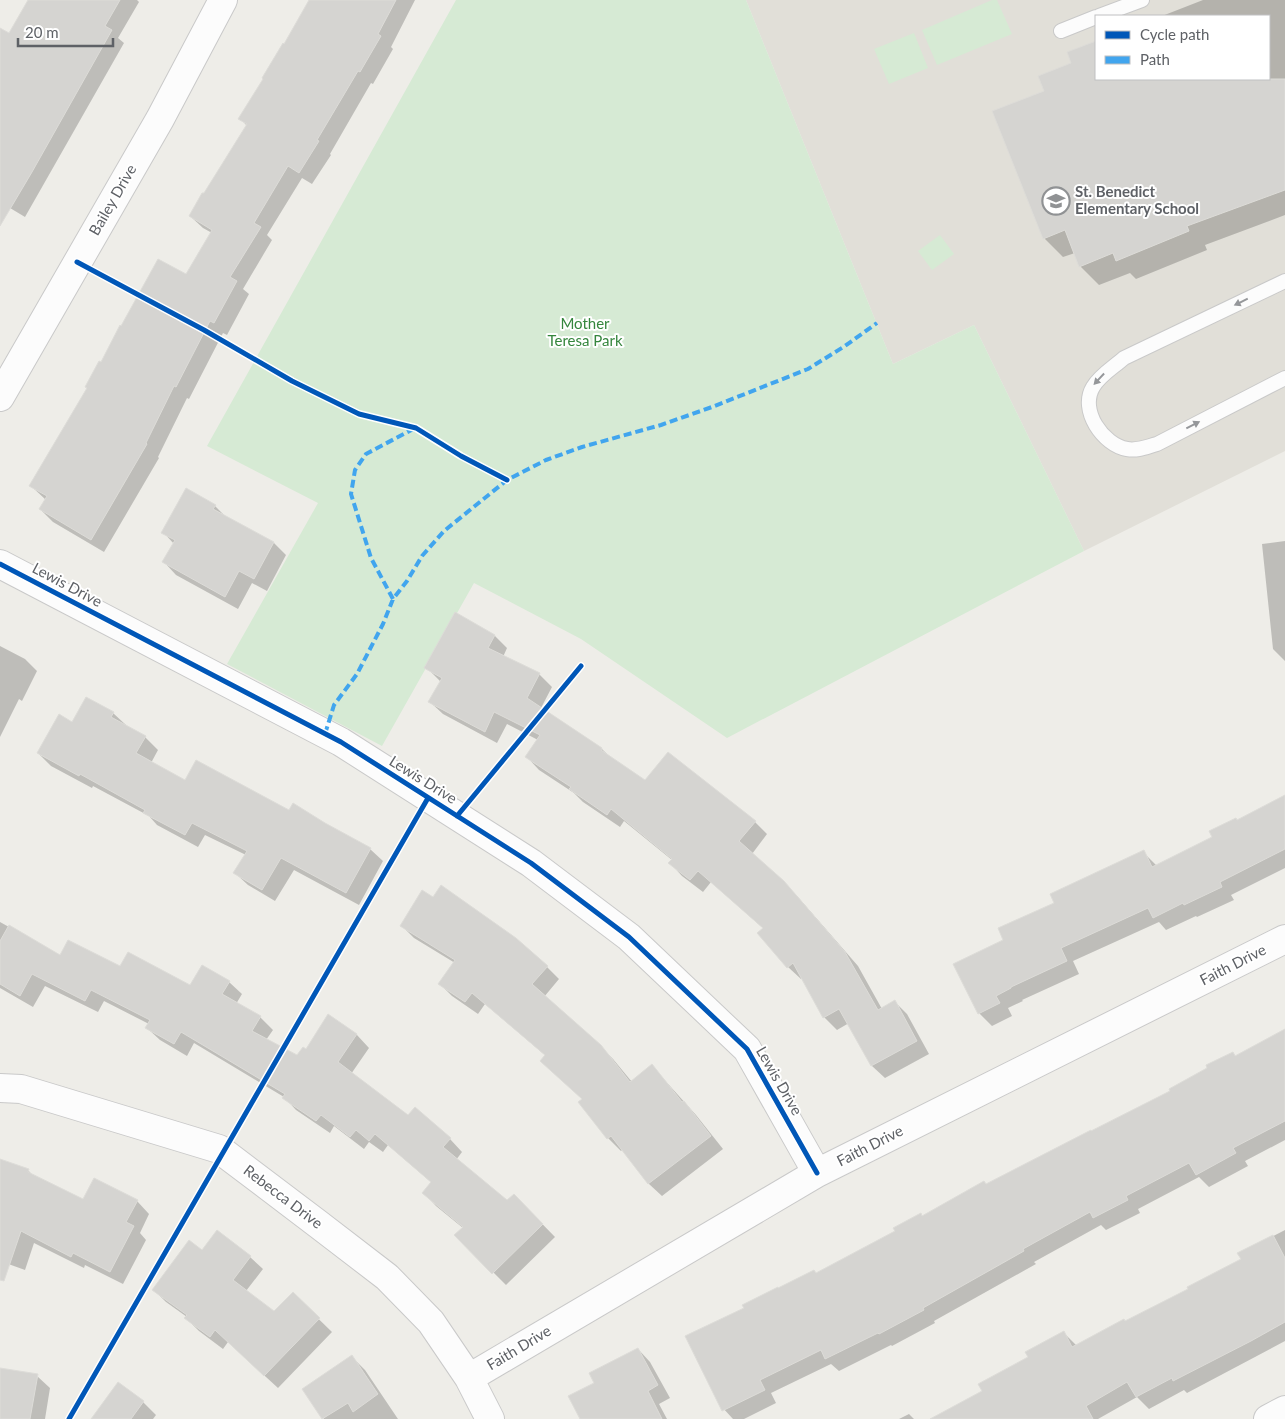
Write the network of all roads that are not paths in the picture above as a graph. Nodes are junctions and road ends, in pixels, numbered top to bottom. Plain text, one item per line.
1 (223, 0) edge
2 (1142, 0) edge
3 (1103, 15) edge
4 (1095, 18) edge
5 (1060, 31) dead end
6 (1285, 281) edge
7 (1285, 378) edge
8 (0, 397) edge
9 (0, 564) edge
10 (1285, 939) edge
11 (0, 1088) edge
12 (817, 1173) junction
13 (469, 1378) junction
14 (1285, 1410) edge
15 (490, 1419) edge
16 (1268, 1419) edge

1 - 8 street, Bailey Drive
2 - 3 lane
4 - 5 lane
6 -> 7 lane
9 - 12 street, Lewis Drive
10 - 12 street, Faith Drive
11 - 13 street, Rebecca Drive
12 - 13 street, Faith Drive
13 - 15 street, Rebecca Drive
14 - 16 street

